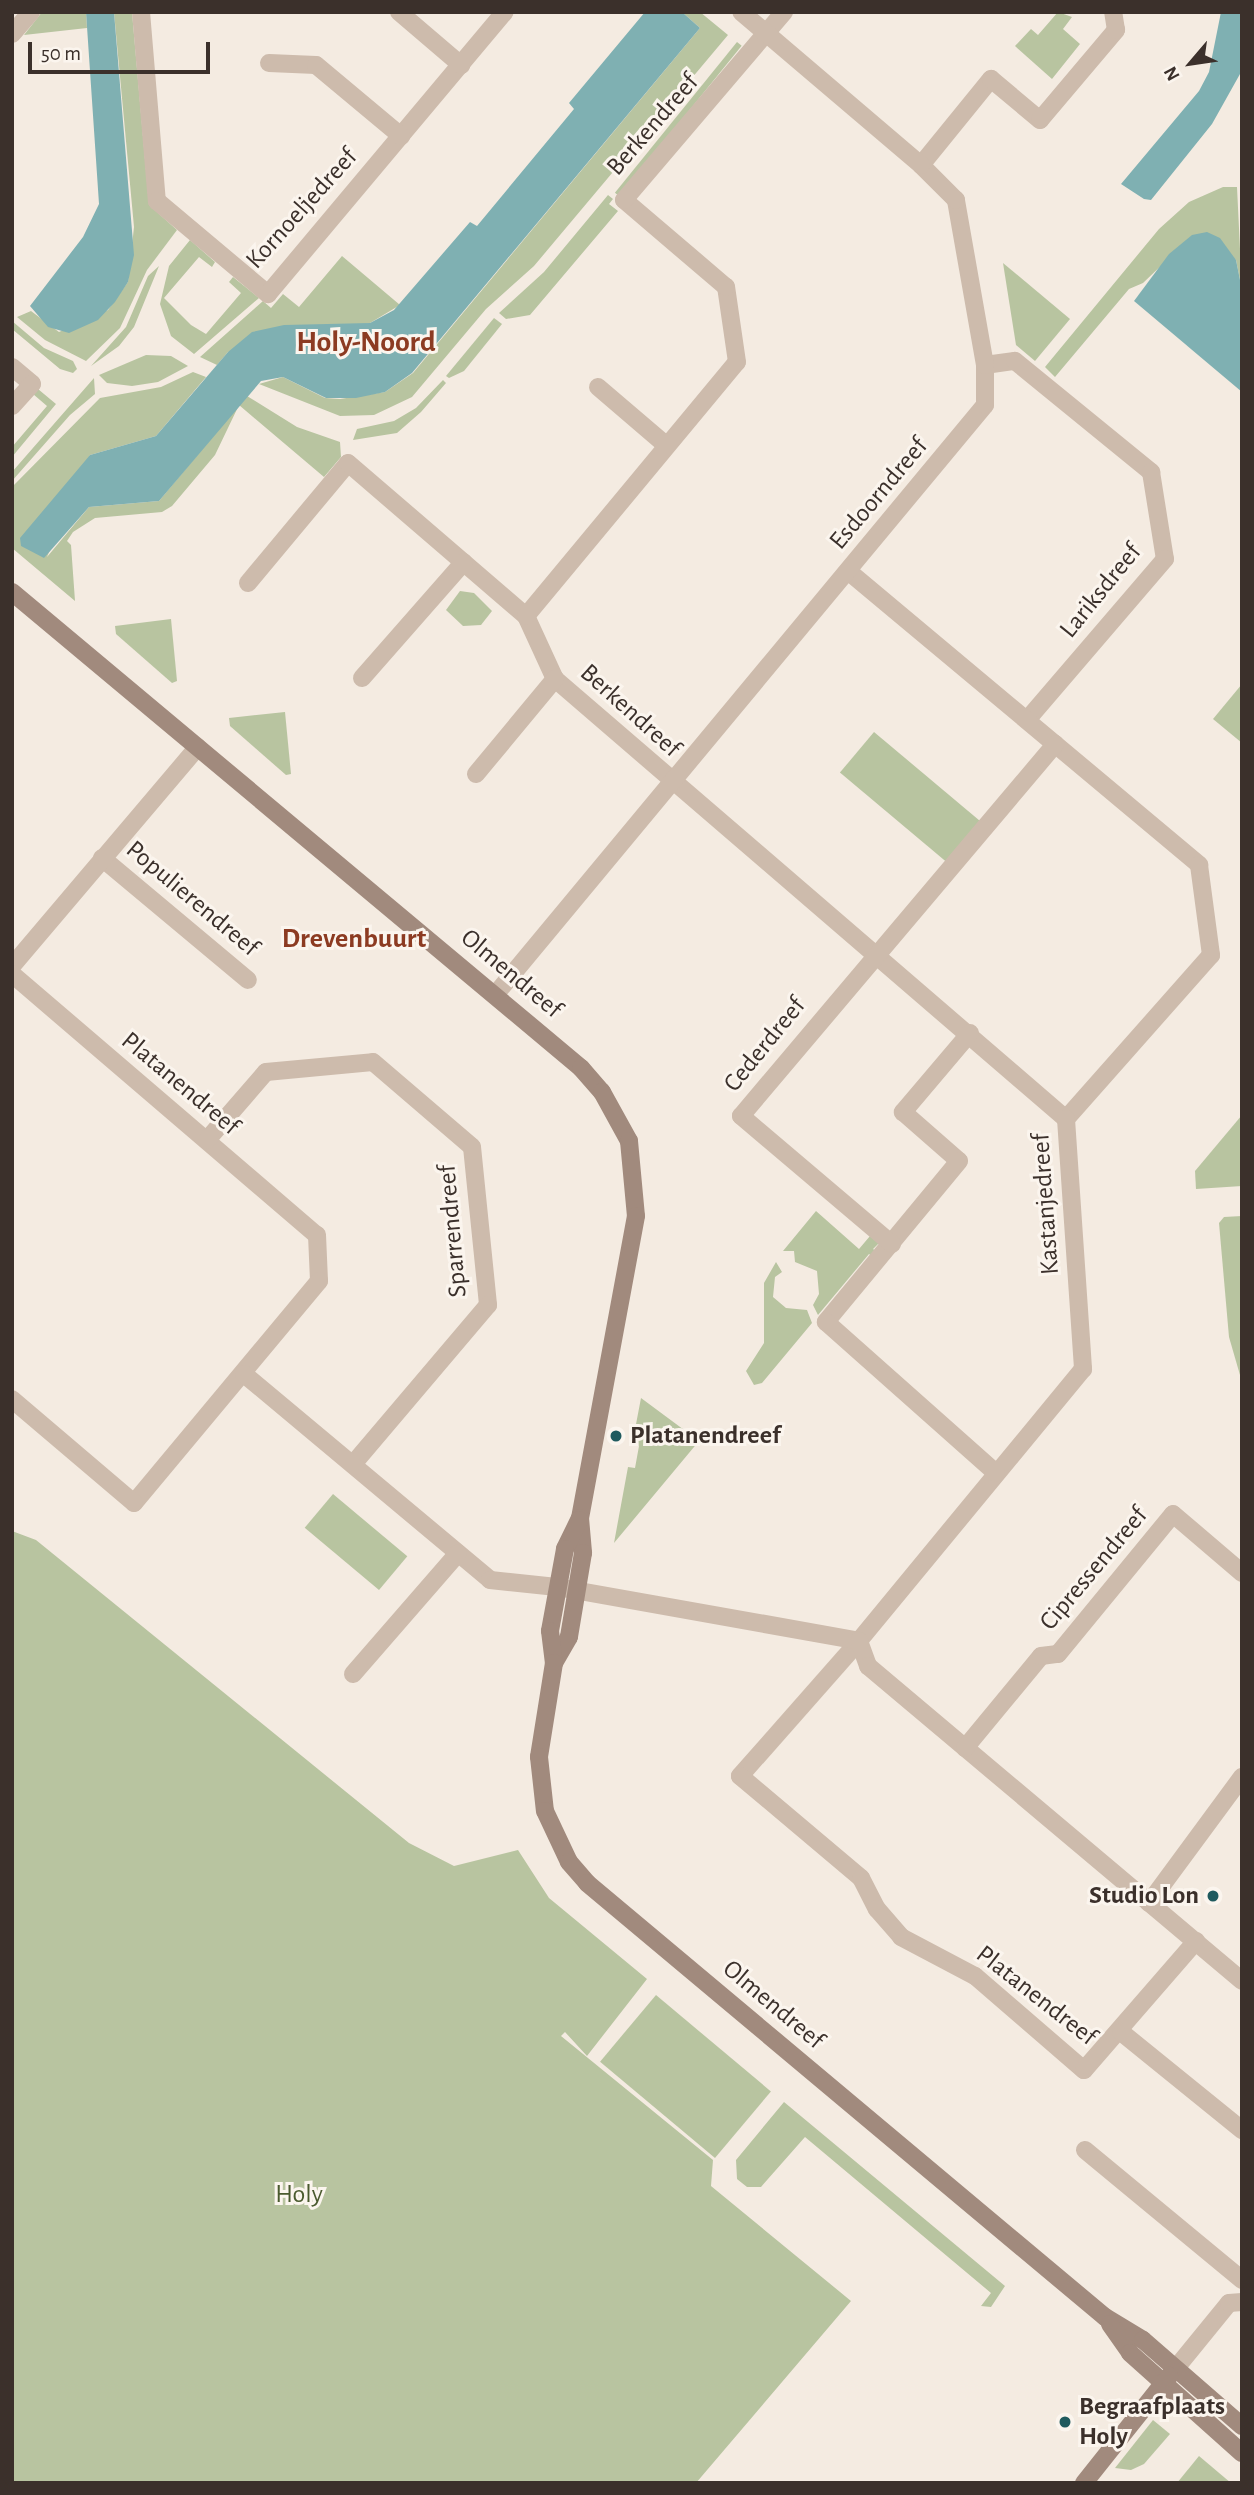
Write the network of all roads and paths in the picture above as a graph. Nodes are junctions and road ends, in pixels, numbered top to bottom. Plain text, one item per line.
1 (31, 12) edge
2 (141, 12) edge
3 (399, 12) edge
4 (505, 12) edge
5 (741, 12) edge
6 (784, 12) edge
7 (1112, 12) edge
8 (12, 34) edge
9 (766, 34) junction
10 (269, 63) dead end
11 (461, 65) junction
12 (401, 136) junction
13 (921, 165) junction
14 (985, 365) junction
15 (12, 367) edge
16 (598, 387) dead end
17 (12, 406) edge
18 (666, 445) junction
19 (464, 562) junction
20 (848, 571) junction
21 (248, 583) dead end
22 (12, 592) edge
23 (526, 616) junction
24 (362, 678) dead end
25 (555, 680) junction
26 (1027, 720) junction
27 (1055, 744) junction
28 (198, 747) junction
29 (475, 774) dead end
30 (671, 783) junction
31 (102, 858) junction
32 (875, 953) junction
33 (12, 966) edge
34 (12, 974) edge
35 (248, 981) dead end
36 (495, 995) junction
37 (970, 1033) junction
38 (1066, 1119) junction
39 (207, 1140) junction
40 (892, 1244) junction
41 (244, 1374) junction
42 (12, 1399) edge
43 (353, 1464) junction
44 (996, 1473) junction
45 (580, 1518) junction
46 (458, 1553) junction
47 (1242, 1573) edge
48 (557, 1587) junction
49 (577, 1591) junction
50 (859, 1641) junction
51 (554, 1662) junction
52 (353, 1674) dead end
53 (965, 1748) junction
54 (1242, 1777) edge
55 (1149, 1903) junction
56 (1196, 1941) junction
57 (1242, 1981) edge
58 (1121, 2032) junction
59 (1242, 2130) edge
60 (1085, 2150) dead end
61 (1242, 2280) edge
62 (1242, 2302) edge
63 (1105, 2317) junction
64 (1176, 2368) junction
65 (1163, 2384) junction
66 (1242, 2426) edge
67 (1242, 2453) edge
68 (1084, 2483) edge

1 - 8 street
2 - 12 street, Kornoeljedreef
3 - 11 street
4 - 11 street, Kornoeljedreef
5 - 9 street, Esdoorndreef
6 - 9 street
7 - 13 street
9 - 13 street, Esdoorndreef
9 - 18 street, Berkendreef
10 - 12 street
11 - 12 street, Kornoeljedreef
13 - 14 street, Esdoorndreef
14 - 20 street, Esdoorndreef
14 - 26 street, Lariksdreef
15 - 17 street
16 - 18 street
18 - 23 street, Berkendreef
19 - 21 street, Berkendreef
19 - 23 street, Berkendreef
19 - 24 street
20 - 26 street
20 - 30 street, Esdoorndreef
22 - 28 street, Olmendreef
23 - 25 street, Berkendreef
25 - 29 street, Berkendreef
25 - 30 street, Berkendreef
26 - 27 street
27 - 32 street
27 - 38 street
28 - 31 street, Populierendreef
28 - 36 street, Olmendreef
30 - 32 street, Kastanjedreef
30 - 36 street, Esdoorndreef
31 - 33 street, Populierendreef
31 - 35 street, Populierendreef
32 - 37 street, Kastanjedreef
32 - 40 street, Cederdreef
34 - 39 street, Platanendreef
36 - 45 street, Olmendreef
37 - 38 street, Kastanjedreef
37 - 40 street
38 - 44 street, Kastanjedreef
39 - 41 street, Platanendreef
39 - 43 street, Sparrendreef
40 - 44 street
41 - 42 street, Platanendreef
41 - 43 street
43 - 46 street
44 - 50 street, Kastanjedreef
45 - 48 street, Olmendreef
45 - 49 street, Olmendreef
46 - 48 street
46 - 52 street
47 - 53 street, Cipressendreef
48 - 49 street
48 - 51 street, Olmendreef
49 - 50 street
49 - 51 street, Olmendreef
50 - 53 street
50 - 58 street, Platanendreef
51 - 63 street, Olmendreef
53 - 55 street
54 - 55 street
55 - 56 street
56 - 57 street
56 - 58 street, Platanendreef
58 - 59 street, Platanendreef
60 - 61 street
62 - 64 street
63 - 64 street, Olmendreef
63 - 65 street, Olmendreef
64 - 65 street
64 - 66 street, Olmendreef
65 - 67 street, Olmendreef
65 - 68 street

